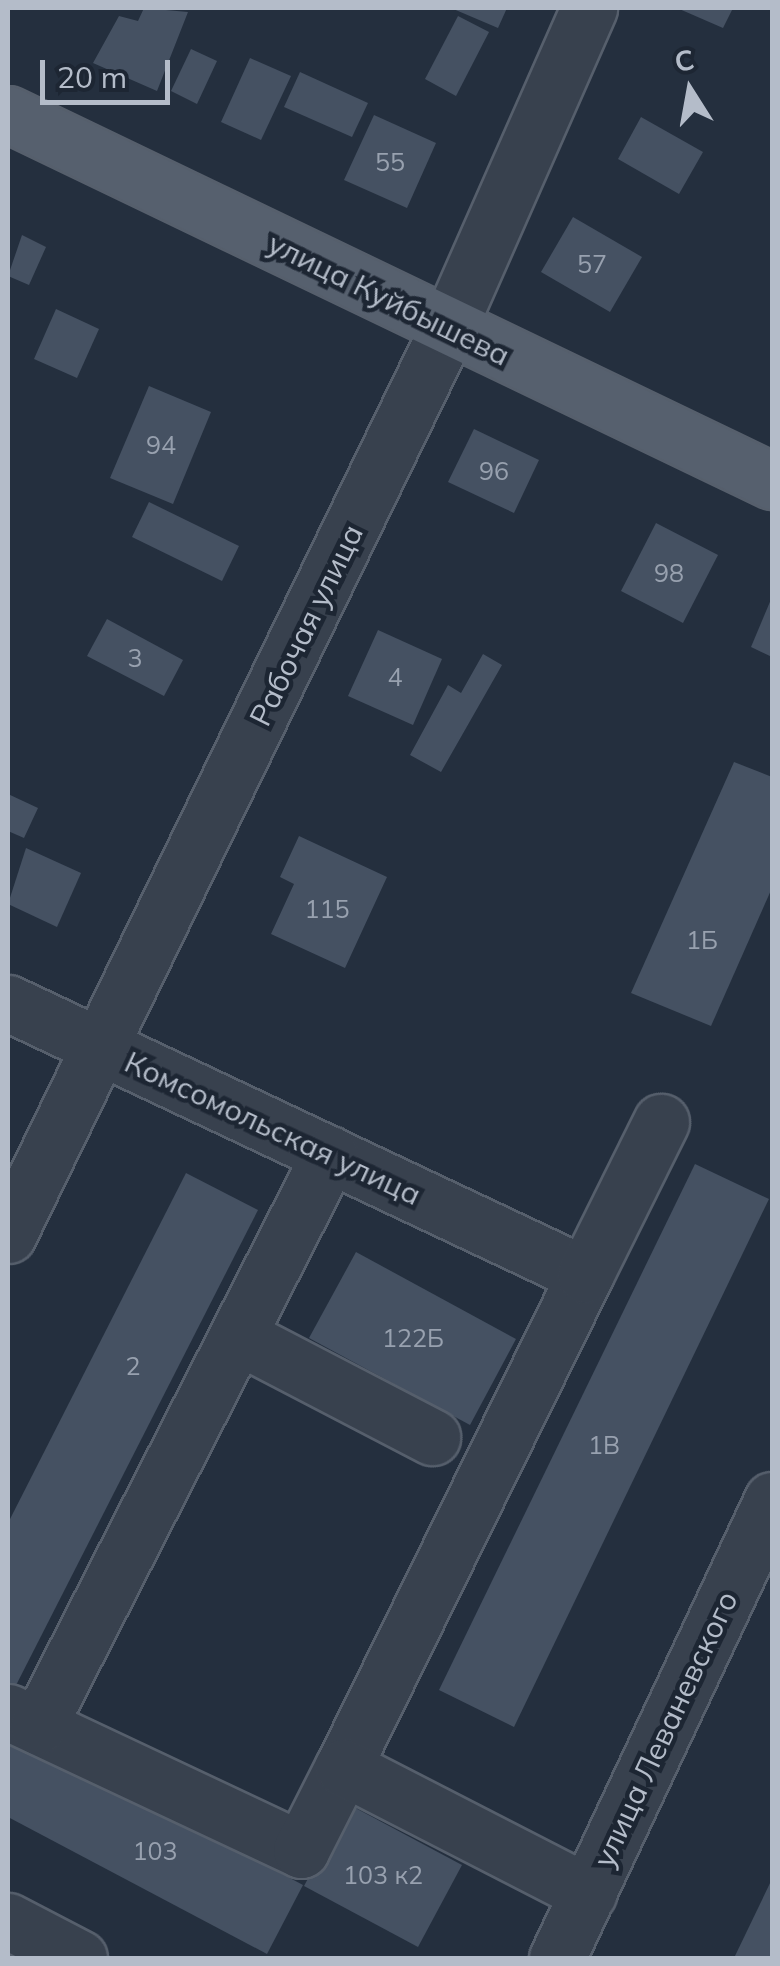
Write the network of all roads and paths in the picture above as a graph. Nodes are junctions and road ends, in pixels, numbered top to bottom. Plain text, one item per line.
1 (589, 8) edge
2 (8, 114) edge
3 (448, 328) junction
4 (772, 481) edge
5 (8, 1003) edge
6 (102, 1049) junction
7 (661, 1122) dead end
8 (330, 1154) junction
9 (8, 1235) edge
10 (562, 1263) junction
11 (238, 1336) junction
12 (432, 1437) dead end
13 (772, 1500) edge
14 (23, 1719) edge
15 (343, 1767) junction
16 (588, 1893) junction
17 (8, 1921) edge
18 (79, 1958) edge
19 (557, 1958) edge

1 - 3 street, Рабочая улица
2 - 3 main road, улица Куйбышева
3 - 4 main road, улица Куйбышева
3 - 6 street, Рабочая улица
5 - 6 street, Комсомольская улица
6 - 8 street, Комсомольская улица
6 - 9 street, Рабочая улица
7 - 10 street
8 - 10 street, Комсомольская улица
8 - 11 street
10 - 15 street
11 - 12 street
11 - 14 street
13 - 16 street, улица Леваневского
14 - 15 street
15 - 16 street
16 - 19 street, улица Леваневского
17 - 18 street

